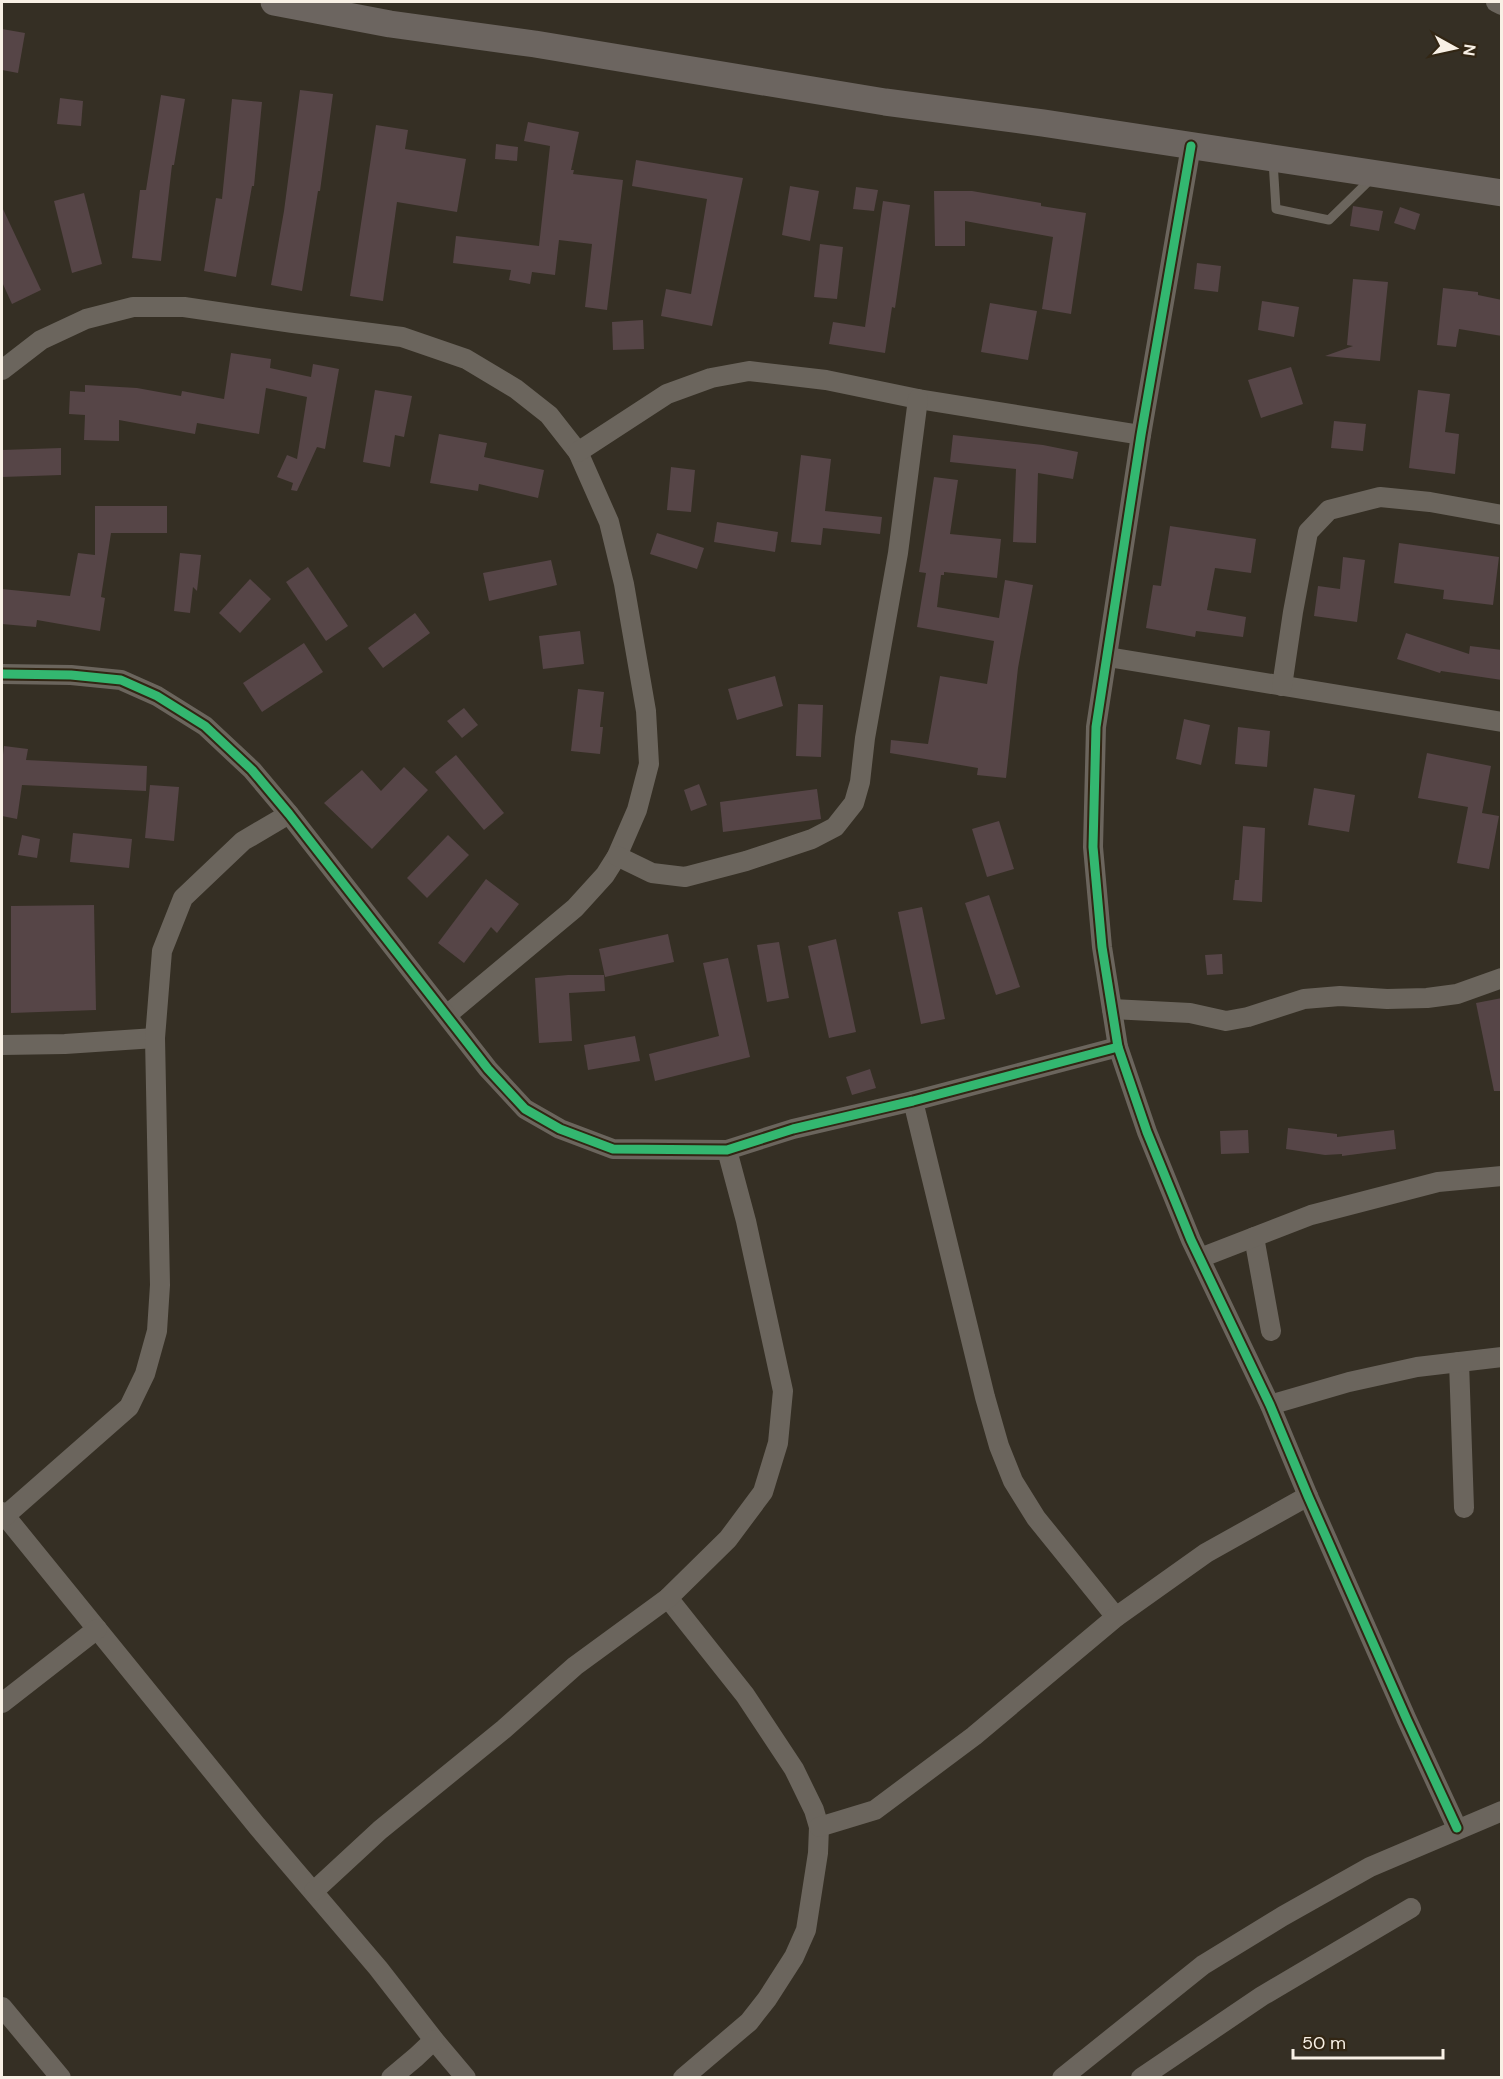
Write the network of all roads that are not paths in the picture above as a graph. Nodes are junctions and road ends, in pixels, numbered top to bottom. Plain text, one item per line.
1 (274, 2) edge
2 (1496, 2) edge
3 (1502, 5) edge
4 (1191, 146) junction
5 (1273, 159) junction
6 (1376, 174) junction
7 (1502, 193) edge
8 (2, 370) edge
9 (918, 399) junction
10 (1141, 435) junction
11 (578, 452) junction
12 (1502, 515) edge
13 (1108, 657) junction
14 (2, 674) edge
15 (1282, 686) junction
16 (1502, 722) edge
17 (290, 814) junction
18 (616, 856) junction
19 (1502, 978) edge
20 (1112, 1009) junction
21 (447, 1015) junction
22 (155, 1038) junction
23 (2, 1045) edge
24 (1118, 1047) junction
25 (913, 1101) junction
26 (727, 1150) junction
27 (1502, 1176) edge
28 (1254, 1237) junction
29 (1200, 1258) junction
30 (1271, 1331) dead end
31 (1502, 1357) edge
32 (1459, 1362) junction
33 (1270, 1405) junction
34 (1308, 1496) junction
35 (1464, 1508) dead end
36 (3, 1514) edge
37 (668, 1598) junction
38 (1116, 1617) junction
39 (97, 1629) junction
40 (2, 1703) edge
41 (1502, 1811) edge
42 (819, 1827) junction
43 (1457, 1828) junction
44 (314, 1891) junction
45 (1411, 1908) dead end
46 (2, 2007) edge
47 (434, 2040) junction
48 (62, 2078) edge
49 (391, 2078) edge
50 (466, 2078) edge
51 (683, 2078) edge
52 (1062, 2078) edge
53 (1141, 2078) edge

1 - 4 street
2 - 3 street
4 - 5 street
4 - 10 street
5 - 6 street
5 - 6 lane
6 - 7 street
8 - 11 street
9 - 10 street
9 - 11 street
9 - 18 street
10 - 13 street
11 - 18 street
12 - 15 street
13 - 15 street
13 - 20 street
14 - 17 street
15 - 16 street
17 - 21 street
17 - 22 street
18 - 21 street
19 - 20 street
20 - 24 street
21 - 26 street
22 - 23 street
22 - 36 street
24 - 25 street
24 - 29 street
25 - 26 street
25 - 38 street
26 - 37 street
27 - 28 street
28 - 29 street
28 - 30 street
29 - 33 street
31 - 32 street
32 - 33 street
32 - 35 street
33 - 34 street
34 - 38 street
34 - 43 street
36 - 39 street
37 - 42 street
37 - 44 street
38 - 42 street
39 - 40 street
39 - 44 street
41 - 43 street
42 - 51 street
43 - 52 street
44 - 47 street
45 - 53 street
46 - 48 street
47 - 49 street
47 - 50 street

